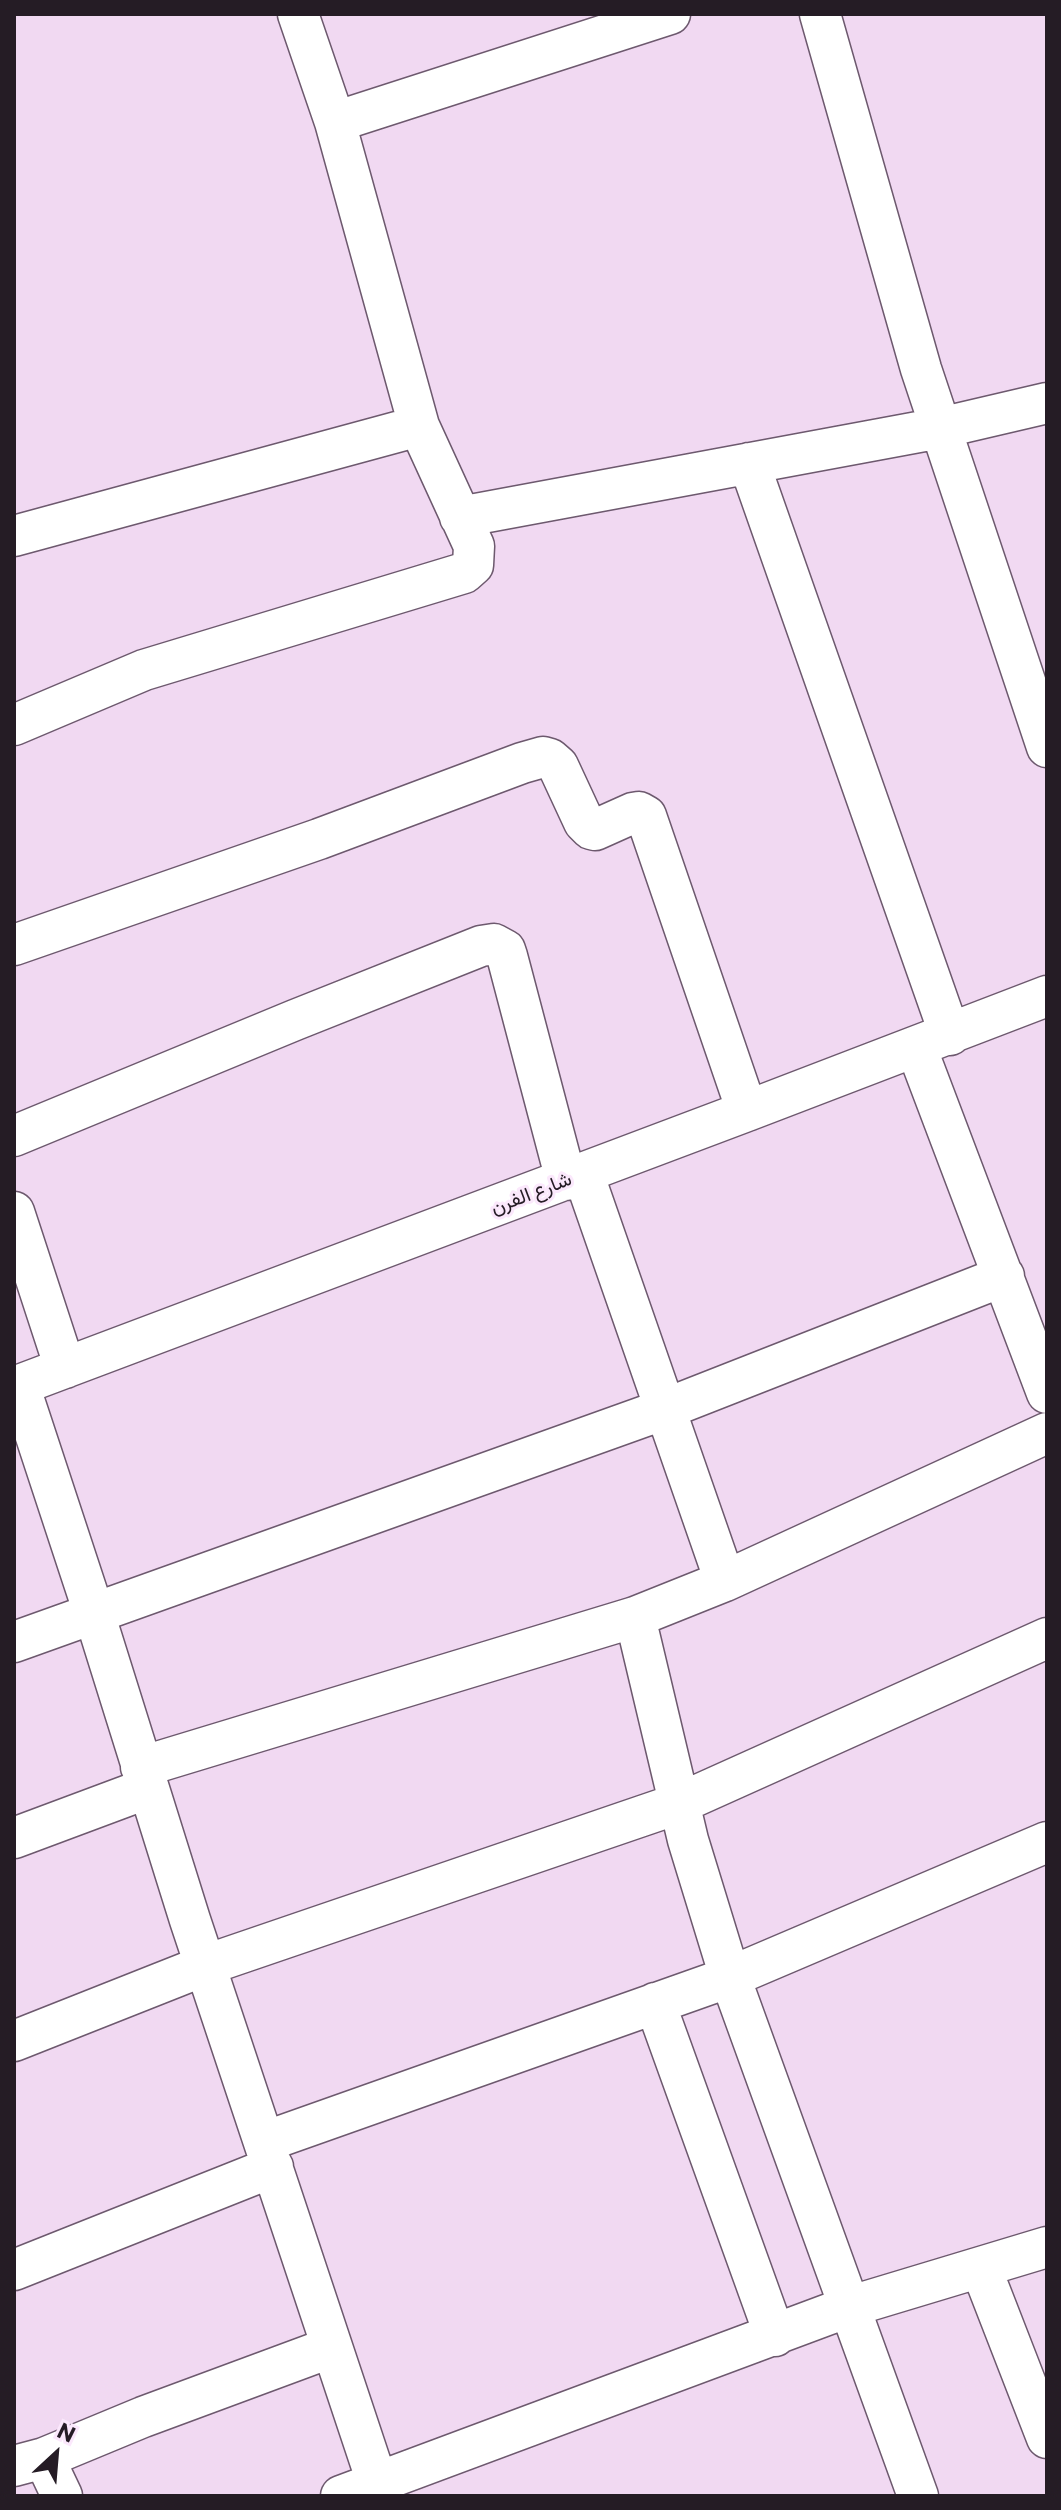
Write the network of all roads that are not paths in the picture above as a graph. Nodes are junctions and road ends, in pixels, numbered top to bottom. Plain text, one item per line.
1 (298, 14) edge
2 (670, 14) edge
3 (820, 14) edge
4 (335, 122) junction
5 (1047, 403) edge
6 (419, 426) junction
7 (940, 428) junction
8 (749, 463) junction
9 (460, 517) junction
10 (14, 536) edge
11 (14, 725) edge
12 (1047, 747) edge
13 (14, 945) edge
14 (1047, 996) edge
15 (933, 1041) junction
16 (747, 1111) junction
17 (14, 1136) edge
18 (575, 1177) junction
19 (14, 1212) edge
20 (1004, 1276) junction
21 (65, 1368) junction
22 (16, 1386) edge
23 (1047, 1393) edge
24 (665, 1409) junction
25 (1047, 1433) edge
26 (725, 1581) junction
27 (94, 1613) junction
28 (635, 1617) junction
29 (1047, 1638) edge
30 (14, 1642) edge
31 (144, 1778) junction
32 (680, 1803) junction
33 (14, 1838) edge
34 (1047, 1842) edge
35 (206, 1965) junction
36 (730, 1977) junction
37 (655, 2003) junction
38 (14, 2041) edge
39 (269, 2154) junction
40 (1047, 2247) edge
41 (981, 2268) junction
42 (14, 2270) edge
43 (848, 2307) junction
44 (775, 2336) junction
45 (332, 2347) junction
46 (1047, 2438) edge
47 (29, 2462) edge
48 (381, 2487) edge
49 (62, 2496) edge
50 (918, 2496) edge

1 - 4 street
2 - 4 street
3 - 7 street
4 - 6 street
5 - 7 street
6 - 9 street
6 - 10 street
7 - 8 street
7 - 12 street
8 - 9 street
8 - 15 street
9 - 11 street
13 - 16 street
14 - 15 street, شارع الفرن
15 - 16 street, شارع الفرن
15 - 20 street
16 - 18 street, شارع الفرن
17 - 18 street
18 - 21 street, شارع الفرن
18 - 24 street
19 - 21 street
20 - 23 street
20 - 24 street
21 - 22 street, شارع الفرن
22 - 27 street
24 - 26 street
24 - 27 street
25 - 26 street
26 - 28 street
27 - 30 street
27 - 31 street
28 - 31 street
28 - 32 street
29 - 32 street
31 - 33 street
31 - 35 street
32 - 35 street
32 - 36 street
34 - 36 street
35 - 38 street
35 - 39 street
36 - 37 street
36 - 43 street
37 - 39 street
37 - 44 street
39 - 42 street
39 - 45 street
40 - 41 street
41 - 43 street
41 - 46 street
43 - 44 street
43 - 50 street
44 - 48 street
45 - 47 street
45 - 48 street
47 - 49 street

